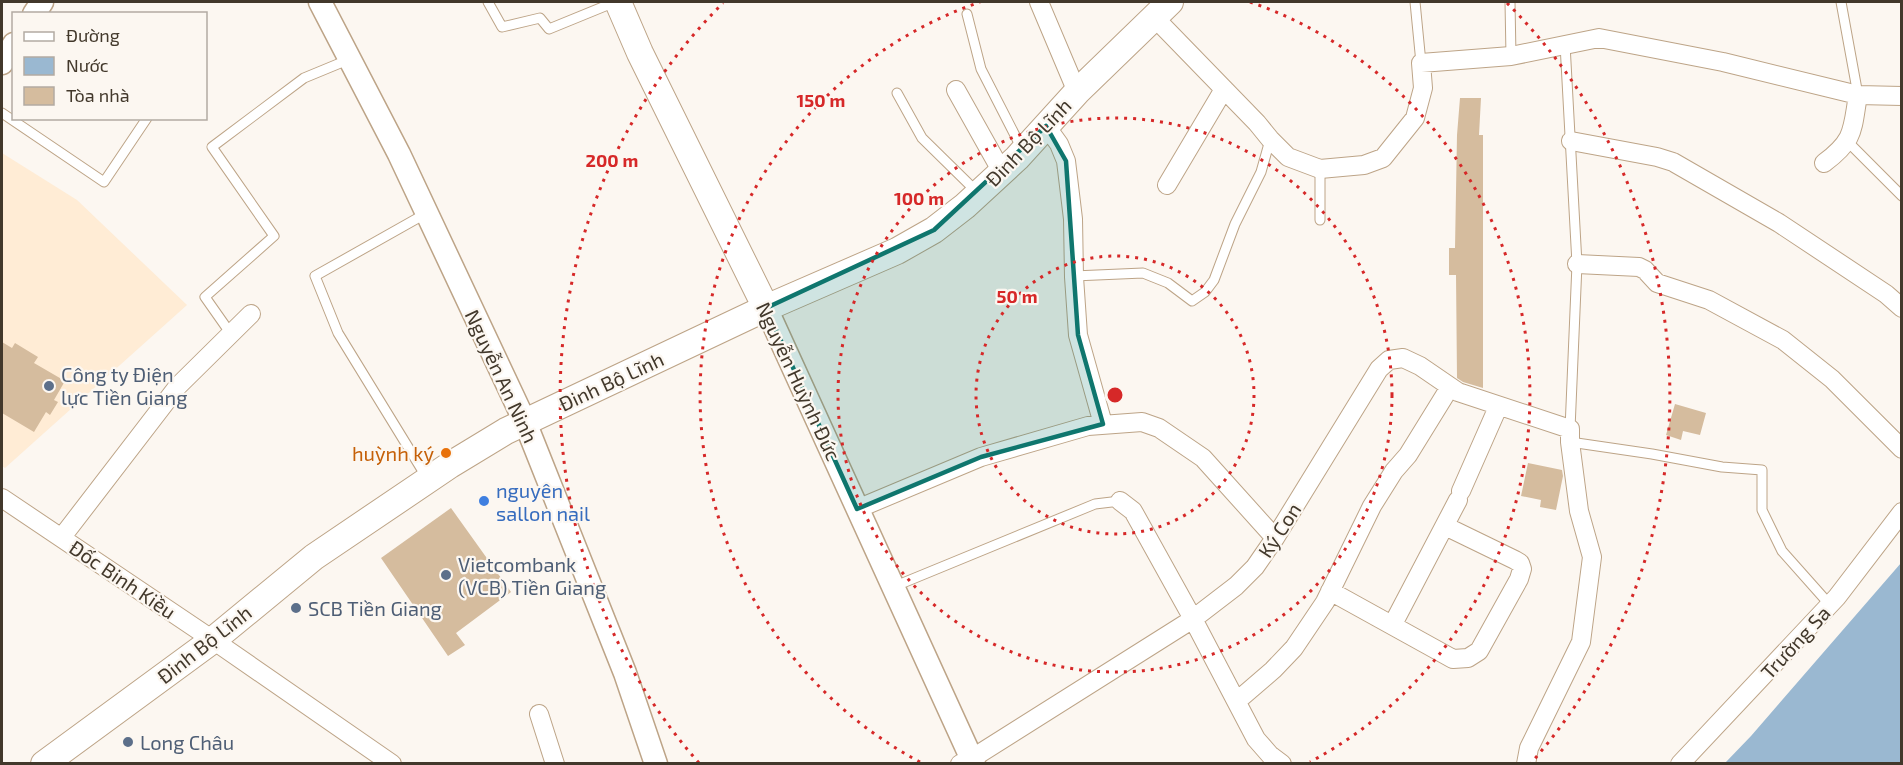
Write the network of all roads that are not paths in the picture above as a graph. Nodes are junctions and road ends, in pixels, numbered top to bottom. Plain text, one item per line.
1 (320, 2) edge
2 (488, 2) edge
3 (617, 2) edge
4 (1039, 2) edge
5 (1415, 2) edge
6 (1510, 2) edge
7 (1841, 2) edge
8 (1162, 9) edge
9 (967, 14) dead end
10 (1565, 45) junction
11 (12, 48) edge
12 (1510, 56) junction
13 (350, 59) junction
14 (2, 62) edge
15 (1421, 63) junction
16 (1224, 89) junction
17 (956, 90) dead end
18 (1077, 92) junction
19 (897, 93) dead end
20 (1858, 95) junction
21 (1902, 96) edge
22 (12, 120) edge
23 (146, 120) edge
24 (1046, 126) junction
25 (1270, 140) junction
26 (1571, 141) junction
27 (1847, 141) junction
28 (1023, 152) junction
29 (1824, 163) dead end
30 (1320, 169) junction
31 (1002, 172) junction
32 (1167, 186) dead end
33 (978, 194) junction
34 (1902, 196) edge
35 (426, 213) junction
36 (1320, 220) dead end
37 (1577, 264) junction
38 (1074, 276) junction
39 (766, 308) junction
40 (1902, 308) edge
41 (251, 314) dead end
42 (231, 334) junction
43 (1450, 387) junction
44 (1498, 407) junction
45 (525, 422) junction
46 (1103, 424) junction
47 (1570, 435) junction
48 (1902, 449) edge
49 (428, 480) junction
50 (2, 498) edge
51 (1120, 501) joint
52 (857, 508) junction
53 (1902, 512) edge
54 (1445, 526) junction
55 (62, 537) junction
56 (1275, 538) junction
57 (893, 588) junction
58 (1330, 591) junction
59 (1830, 604) junction
60 (1193, 619) junction
61 (1393, 624) junction
62 (213, 639) junction
63 (1237, 701) junction
64 (539, 714) dead end
65 (380, 760) edge
66 (968, 762) edge
67 (44, 764) edge
68 (555, 764) edge
69 (656, 764) edge
70 (1282, 764) edge
71 (1526, 764) edge
72 (1680, 764) edge

1 - 13 street, Nguyễn An Ninh
2 - 3 lane
3 - 39 main road, Nguyễn Huỳnh Đức
4 - 18 street
5 - 15 lane
6 - 12 lane
7 - 20 lane
8 - 16 street
8 - 18 main road, Đinh Bộ Lĩnh
9 - 28 lane
10 - 12 street
10 - 20 street
10 - 26 lane
11 - 14 street
12 - 15 street
13 - 35 street, Nguyễn An Ninh
13 - 42 lane
15 - 30 street
16 - 25 street
16 - 32 street
17 - 31 street
18 - 24 main road, Đinh Bộ Lĩnh
19 - 33 lane
20 - 21 street
20 - 27 street
22 - 23 lane
24 - 28 main road, Đinh Bộ Lĩnh
24 - 38 street
25 - 30 street
25 - 38 lane
26 - 37 lane
26 - 40 street
27 - 29 street
27 - 34 lane
28 - 31 main road, Đinh Bộ Lĩnh
30 - 36 lane
31 - 33 main road, Đinh Bộ Lĩnh
33 - 39 main road, Đinh Bộ Lĩnh
35 - 45 street, Nguyễn An Ninh
35 - 49 lane
37 - 47 lane
37 - 48 street
38 - 46 street
39 - 45 main road, Đinh Bộ Lĩnh
39 - 52 street, Nguyễn Huỳnh Đức
41 - 42 street
42 - 55 street
43 - 44 street, Ký Con
43 - 56 street, Ký Con
43 - 58 street
44 - 47 street, Ký Con
44 - 54 street
45 - 49 main road, Đinh Bộ Lĩnh
45 - 69 street, Nguyễn An Ninh
46 - 52 street
46 - 56 street
47 - 59 lane
47 - 71 street
49 - 62 main road, Đinh Bộ Lĩnh
50 - 55 street, Đốc Binh Kiều
51 - 57 lane
51 - 60 street
52 - 57 street, Nguyễn Huỳnh Đức
53 - 59 street, Trường Sa
54 - 61 street
54 - 61 street
55 - 62 street, Đốc Binh Kiều
56 - 60 street, Ký Con
57 - 66 street, Nguyễn Huỳnh Đức
58 - 61 street
58 - 63 street
59 - 72 street, Trường Sa
60 - 63 street
60 - 66 street, Ký Con
62 - 65 street, Đốc Binh Kiều
62 - 67 main road, Đinh Bộ Lĩnh
63 - 70 street
64 - 68 street

